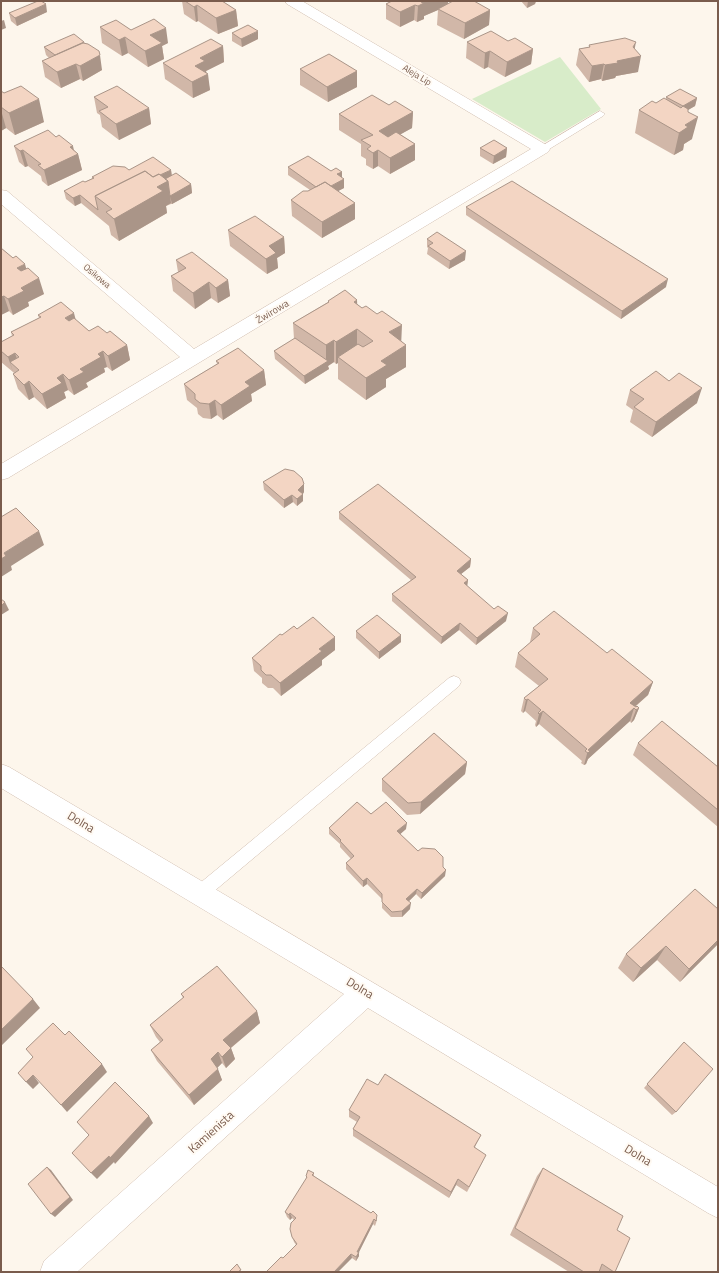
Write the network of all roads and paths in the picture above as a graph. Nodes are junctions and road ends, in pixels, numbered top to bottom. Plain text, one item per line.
1 (292, 1) edge
2 (600, 114) dead end
3 (542, 149) junction
4 (1, 195) edge
5 (193, 358) junction
6 (1, 473) edge
7 (454, 682) dead end
8 (1, 775) edge
9 (200, 893) junction
10 (366, 992) junction
11 (718, 1203) edge
12 (55, 1272) edge

1 - 3 street, Aleja Lip
2 - 3 lane
3 - 5 street, Żwirowa
4 - 5 street, Osikowa
5 - 6 street, Żwirowa
7 - 9 lane
8 - 9 street, Dolna
9 - 10 street, Dolna
10 - 11 street, Dolna
10 - 12 street, Kamienista

